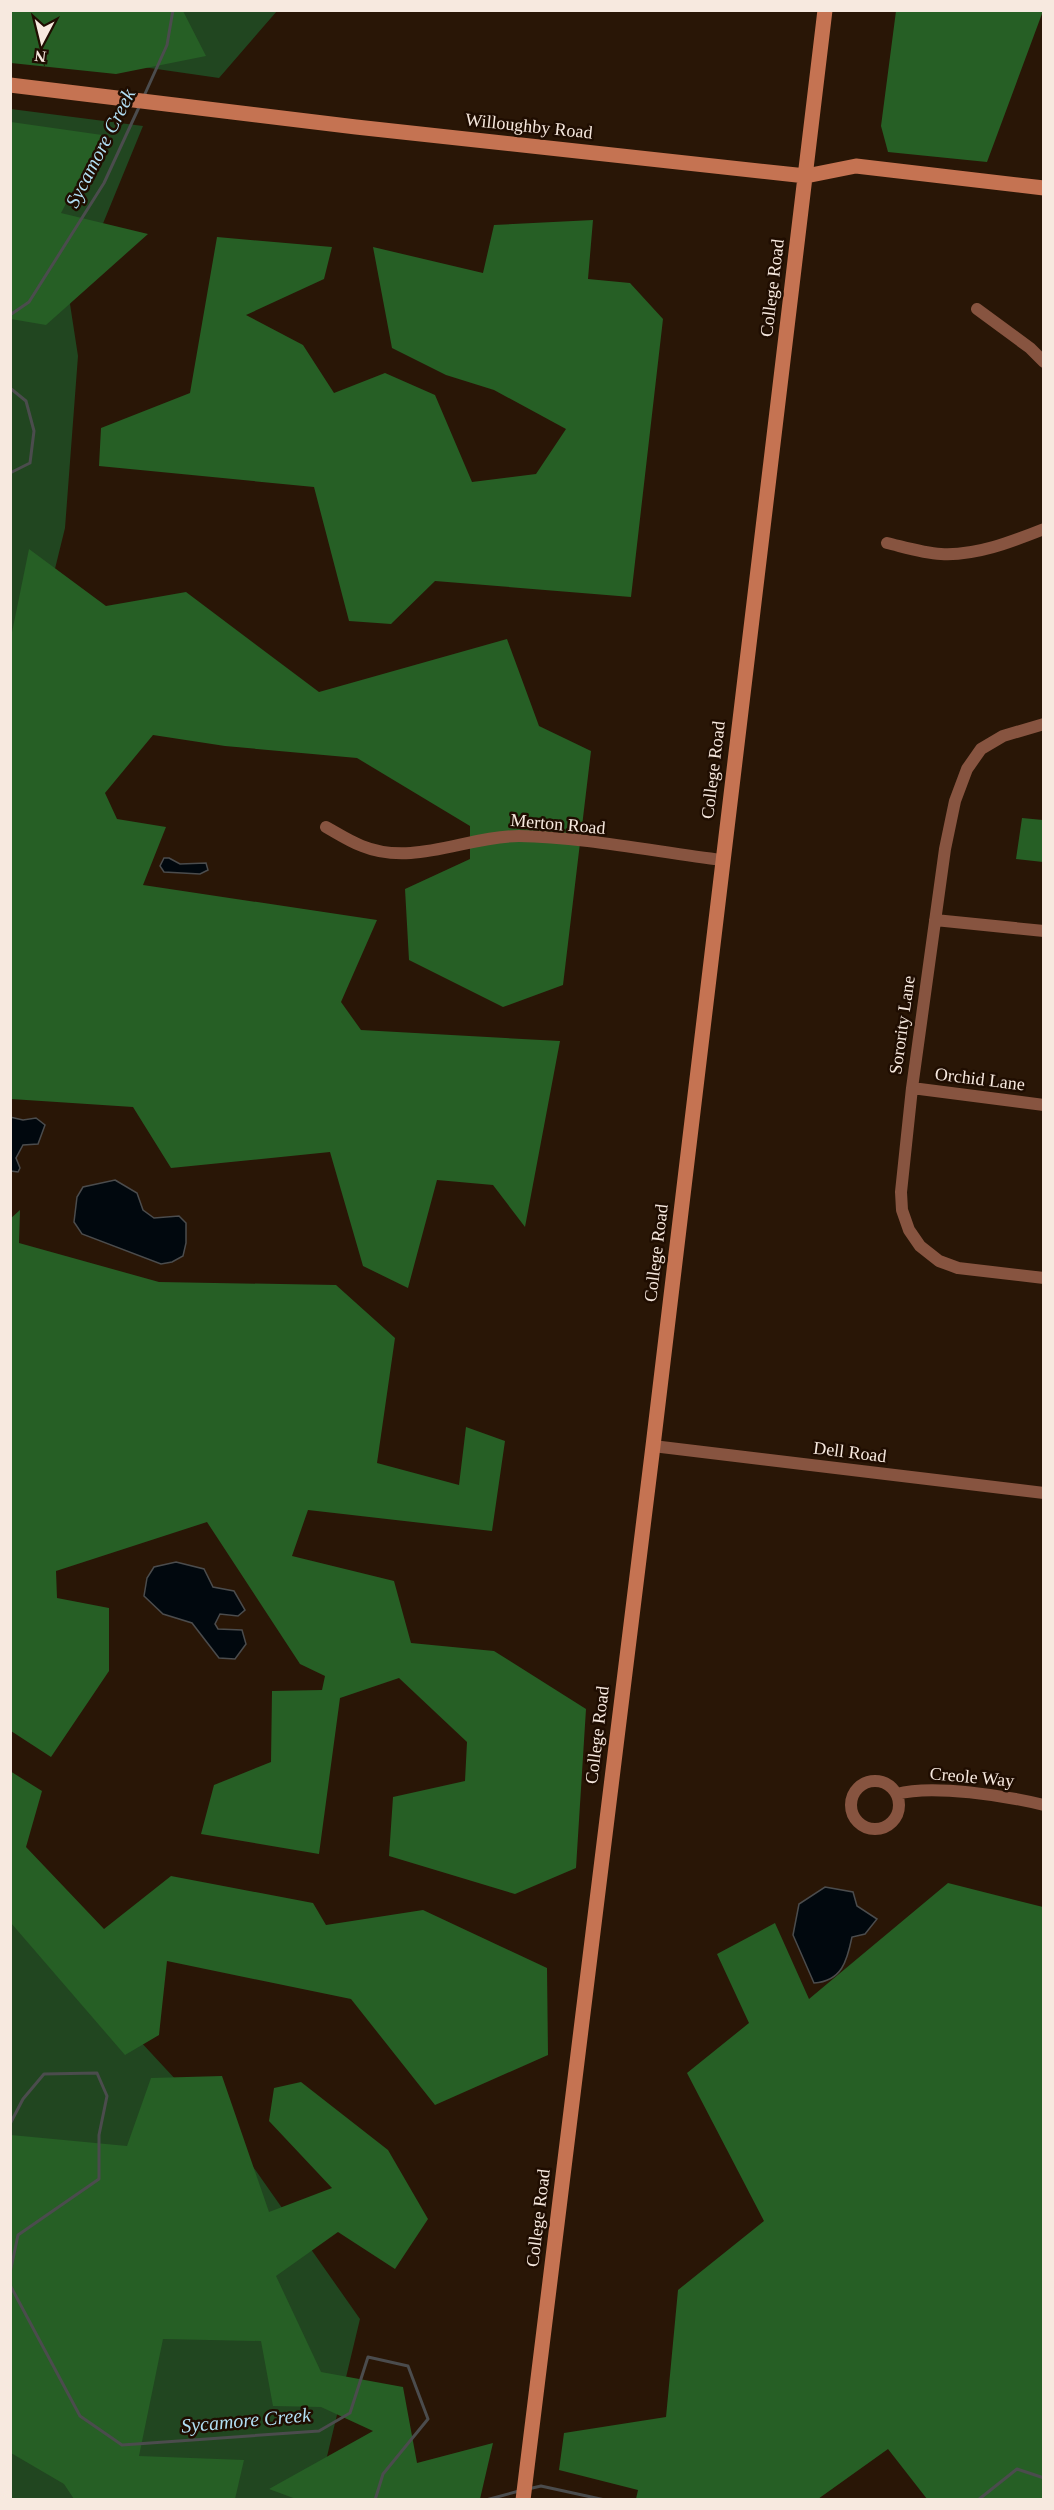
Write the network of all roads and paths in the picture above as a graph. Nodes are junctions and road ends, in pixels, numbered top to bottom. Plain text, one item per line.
1 (825, 10) edge
2 (10, 85) edge
3 (806, 176) junction
4 (1044, 188) edge
5 (977, 309) dead end
6 (1044, 362) edge
7 (1044, 529) edge
8 (887, 543) dead end
9 (1044, 724) edge
10 (326, 827) dead end
11 (722, 860) junction
12 (935, 920) junction
13 (1044, 931) edge
14 (912, 1089) junction
15 (1044, 1104) edge
16 (1044, 1278) edge
17 (653, 1446) junction
18 (1044, 1493) edge
19 (897, 1794) junction
20 (1044, 1805) edge
21 (523, 2499) edge

1 - 3 street, College Road
2 - 3 street, Willoughby Road
3 - 4 street, Willoughby Road
3 - 11 street, College Road
5 - 6 street
7 - 8 street
9 - 12 street, Sorority Lane
10 - 11 street, Merton Road
11 - 17 street, College Road
12 - 13 street
12 - 14 street, Sorority Lane
14 - 15 street, Orchid Lane
14 - 16 street, Sorority Lane
17 - 18 street, Dell Road
17 - 21 street, College Road
19 - 19 street
19 - 20 street, Creole Way

